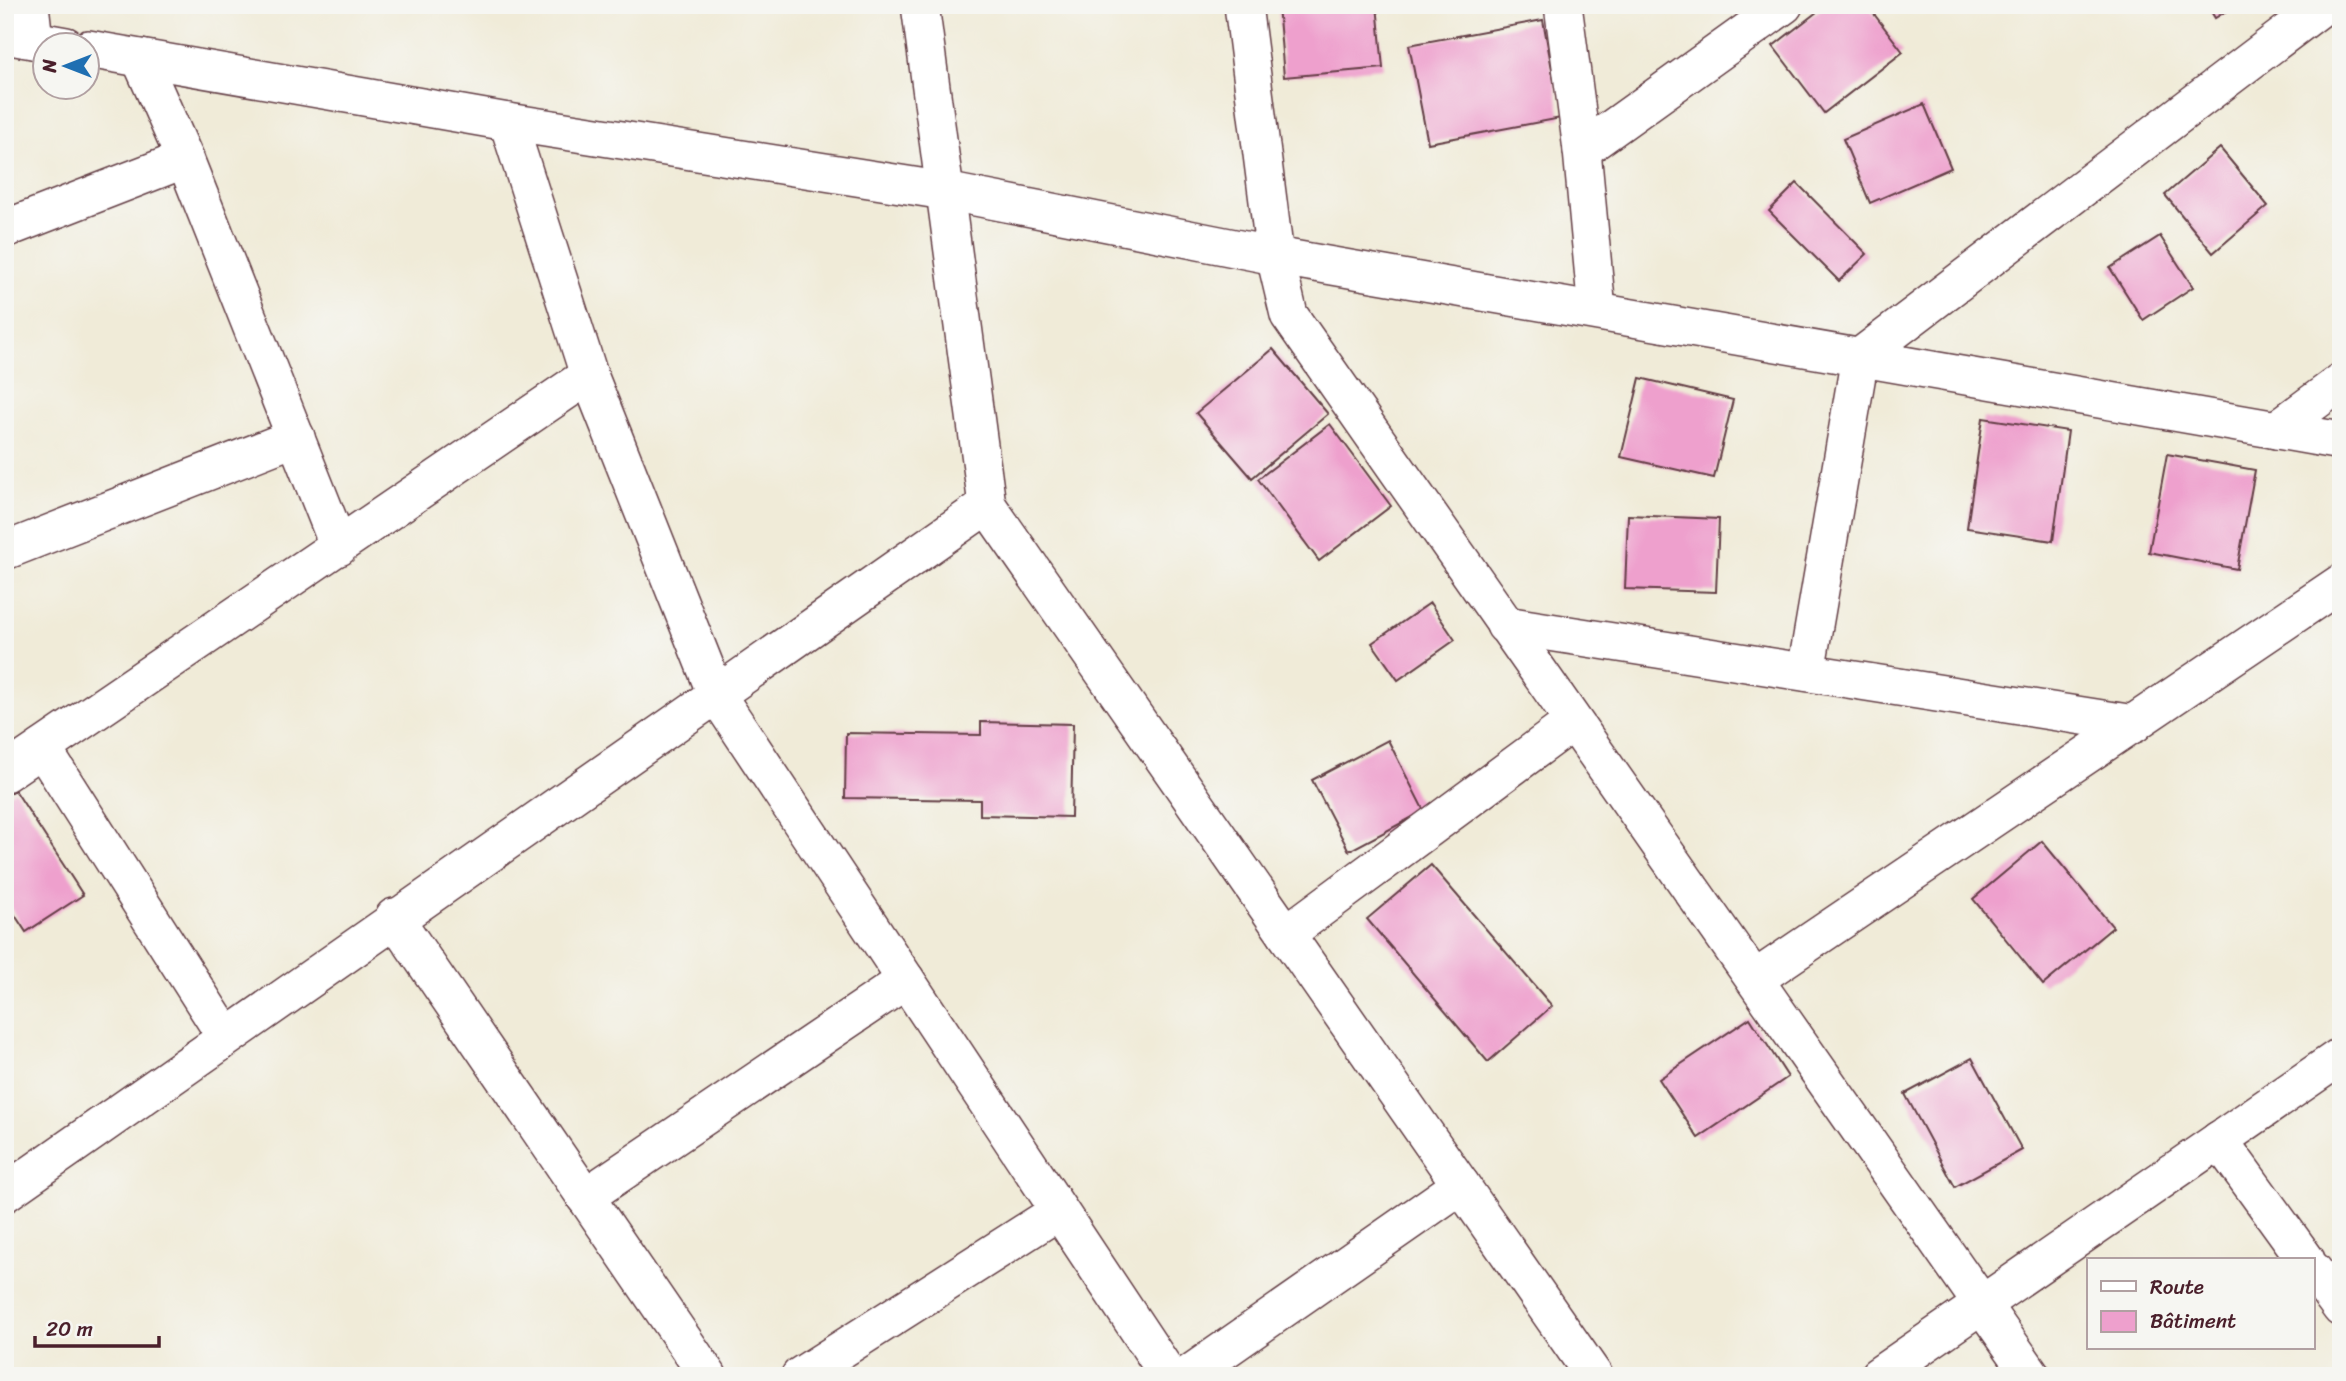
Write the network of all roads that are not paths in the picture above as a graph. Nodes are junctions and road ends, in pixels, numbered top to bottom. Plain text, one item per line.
1 (920, 5) edge
2 (1242, 5) edge
3 (1563, 5) edge
4 (1784, 5) edge
5 (2324, 5) edge
6 (102, 51) edge
7 (140, 58) junction
8 (508, 122) junction
9 (1582, 150) junction
10 (185, 159) junction
11 (945, 191) junction
12 (5, 229) edge
13 (1275, 256) junction
14 (1597, 311) junction
15 (1860, 358) junction
16 (589, 375) junction
17 (2341, 382) edge
18 (2276, 430) junction
19 (296, 437) junction
20 (2341, 441) edge
21 (987, 505) junction
22 (340, 547) junction
23 (5, 551) edge
24 (2341, 583) edge
25 (1505, 625) junction
26 (1806, 672) junction
27 (716, 694) junction
28 (1573, 722) junction
29 (2134, 724) junction
30 (42, 748) junction
31 (5, 773) edge
32 (394, 917) junction
33 (1286, 934) junction
34 (1755, 979) junction
35 (906, 980) junction
36 (226, 1037) junction
37 (2341, 1056) edge
38 (2219, 1140) junction
39 (1461, 1185) junction
40 (5, 1193) edge
41 (585, 1197) junction
42 (1059, 1211) junction
43 (2305, 1258) edge
44 (2314, 1271) edge
45 (1982, 1304) junction
46 (2341, 1308) edge
47 (708, 1376) edge
48 (800, 1376) edge
49 (1169, 1376) edge
50 (1187, 1376) edge
51 (1594, 1376) edge
52 (1878, 1376) edge
53 (2032, 1376) edge

1 - 11 street
2 - 13 street
3 - 9 street
4 - 9 street
5 - 15 street
6 - 7 street
7 - 8 street
7 - 10 street
8 - 11 street
8 - 16 street
9 - 14 street
10 - 12 street
10 - 19 street
11 - 13 street
11 - 21 street
13 - 14 street
13 - 25 street
14 - 15 street
15 - 18 street
15 - 26 street
16 - 22 street
16 - 27 street
17 - 18 street
18 - 20 street
19 - 22 street
19 - 23 street
21 - 27 street
21 - 33 street
22 - 30 street
24 - 29 street
25 - 26 street
25 - 28 street
26 - 29 street
27 - 32 street
27 - 35 street
28 - 33 street
28 - 34 street
29 - 34 street
30 - 31 street
30 - 36 street
32 - 36 street
32 - 41 street
33 - 39 street
34 - 45 street
35 - 41 street
35 - 42 street
36 - 40 street
37 - 38 street
38 - 43 street
38 - 45 street
39 - 50 street
39 - 51 street
41 - 47 street
42 - 48 street
42 - 49 street
44 - 46 street
45 - 52 street
45 - 53 street

